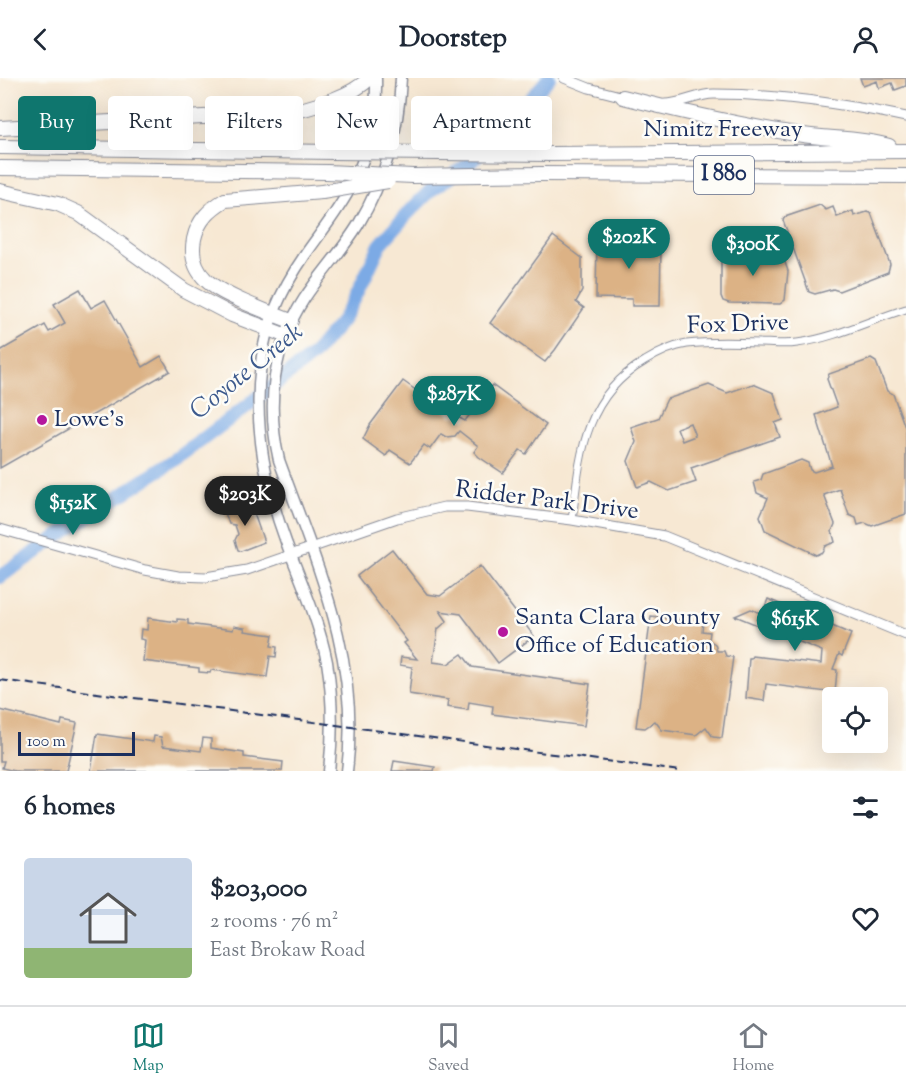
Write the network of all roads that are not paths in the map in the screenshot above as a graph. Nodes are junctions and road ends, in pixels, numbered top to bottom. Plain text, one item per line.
1 (370, 78) edge
2 (376, 78) edge
3 (401, 78) edge
4 (564, 78) edge
5 (623, 98) junction
6 (906, 117) edge
7 (0, 128) edge
8 (0, 147) edge
9 (906, 150) edge
10 (0, 168) edge
11 (413, 176) junction
12 (906, 176) edge
13 (0, 191) edge
14 (906, 309) edge
15 (273, 314) junction
16 (291, 321) junction
17 (267, 328) junction
18 (282, 341) junction
19 (572, 520) junction
20 (0, 529) edge
21 (311, 547) junction
22 (292, 556) junction
23 (906, 635) edge
24 (331, 750) junction
25 (330, 771) edge
26 (337, 771) edge
27 (347, 771) edge

1 - 7 highway
2 - 15 main road
3 - 16 main road
4 - 5 street
5 - 6 street
5 - 9 highway
8 - 9 highway, Nimitz Freeway / I 880, bridge
10 - 11 highway, Nimitz Freeway / I 880, bridge
11 - 12 highway, Nimitz Freeway / I 880, bridge
11 - 15 highway, bridge
13 - 17 highway
14 - 19 street, Fox Drive
15 - 16 highway
15 - 17 main road
16 - 18 main road
17 - 18 highway
17 - 22 main road
18 - 21 main road
19 - 21 street, Ridder Park Drive
19 - 23 street, Ridder Park Drive
20 - 22 street, Ridder Park Drive
21 - 22 street, Ridder Park Drive
21 - 27 main road
22 - 24 main road
24 - 25 main road
24 - 26 main road

